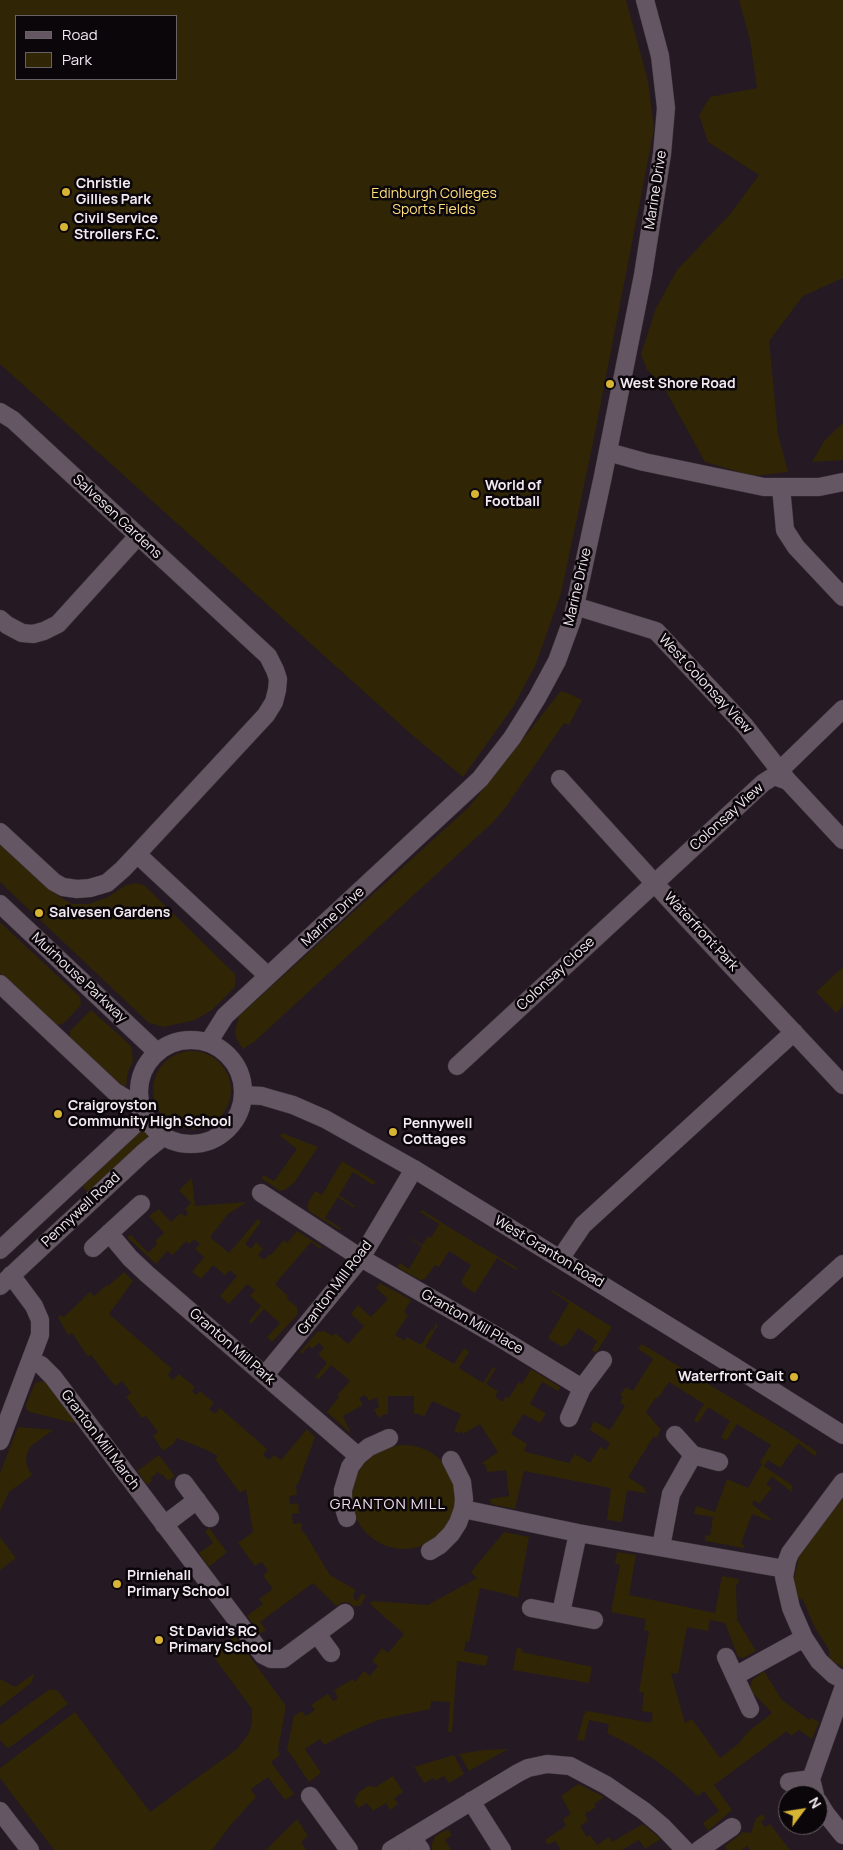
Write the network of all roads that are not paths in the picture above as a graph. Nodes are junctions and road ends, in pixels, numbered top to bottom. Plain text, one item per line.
1 (645, 0) edge
2 (0, 412) edge
3 (608, 452) junction
4 (843, 482) edge
5 (781, 487) junction
6 (138, 536) junction
7 (843, 597) edge
8 (575, 606) junction
9 (0, 619) edge
10 (843, 709) edge
11 (781, 776) junction
12 (560, 779) dead end
13 (0, 832) edge
14 (843, 840) edge
15 (138, 854) junction
16 (654, 883) junction
17 (0, 904) edge
18 (268, 976) junction
19 (0, 984) edge
20 (794, 1032) junction
21 (208, 1043) junction
22 (157, 1052) junction
23 (457, 1066) dead end
24 (843, 1085) edge
25 (243, 1095) junction
26 (143, 1111) junction
27 (164, 1136) junction
28 (414, 1169) junction
29 (261, 1193) dead end
30 (141, 1204) dead end
31 (109, 1233) junction
32 (92, 1248) dead end
33 (0, 1250) edge
34 (361, 1258) junction
35 (560, 1259) junction
36 (843, 1264) edge
37 (5, 1280) edge
38 (770, 1330) dead end
39 (603, 1360) dead end
40 (31, 1361) junction
41 (265, 1375) junction
42 (582, 1388) junction
43 (569, 1418) dead end
44 (675, 1435) dead end
45 (843, 1435) edge
46 (389, 1438) dead end
47 (0, 1441) edge
48 (693, 1455) junction
49 (358, 1456) junction
50 (451, 1460) dead end
51 (719, 1462) dead end
52 (843, 1482) edge
53 (184, 1483) dead end
54 (197, 1500) junction
55 (462, 1509) junction
56 (210, 1518) dead end
57 (347, 1518) dead end
58 (164, 1525) junction
59 (578, 1533) junction
60 (661, 1547) junction
61 (430, 1551) dead end
62 (785, 1569) junction
63 (531, 1608) dead end
64 (346, 1613) dead end
65 (561, 1613) junction
66 (594, 1620) dead end
67 (317, 1634) junction
68 (804, 1638) junction
69 (330, 1653) dead end
70 (726, 1657) dead end
71 (735, 1676) junction
72 (843, 1680) edge
73 (843, 1689) edge
74 (750, 1709) dead end
75 (789, 1782) dead end
76 (803, 1785) edge
77 (814, 1785) edge
78 (310, 1796) dead end
79 (471, 1801) junction
80 (0, 1811) edge
81 (828, 1816) edge
82 (732, 1826) dead end
83 (843, 1834) edge
84 (417, 1843) edge
85 (30, 1850) edge
86 (349, 1850) edge
87 (391, 1850) edge
88 (502, 1850) edge
89 (685, 1850) edge
90 (699, 1850) edge

1 - 3 street, Marine Drive
2 - 6 street, Salvesen Gardens
3 - 5 street
3 - 8 street, Marine Drive
4 - 5 street
5 - 7 street
6 - 9 street
6 - 15 street, Salvesen Gardens
8 - 11 street, West Colonsay View
8 - 18 street, Marine Drive
10 - 11 street, Colonsay View
11 - 14 street
11 - 16 street, Colonsay View
12 - 16 street, Waterfront Park
13 - 15 street, Salvesen Gardens
15 - 18 street
16 - 20 street, Waterfront Park
16 - 23 street, Colonsay Close
17 - 22 street, Muirhouse Parkway
18 - 21 street, Marine Drive
19 - 26 street
20 - 24 street, Waterfront Park
20 - 35 street
21 - 22 street
21 - 25 street
22 - 26 street
25 - 27 street
25 - 28 street, West Granton Road
26 - 27 street
26 - 33 street, Pennywell Road
27 - 37 street, Pennywell Road
28 - 34 street, Granton Mill Road
28 - 35 street, West Granton Road
29 - 34 street, Granton Mill Place
30 - 31 street
31 - 32 street
31 - 41 street, Granton Mill Park
34 - 41 street, Granton Mill Road
34 - 42 street, Granton Mill Place
35 - 45 street, West Granton Road
36 - 38 street
37 - 40 street
39 - 42 street
40 - 47 street
40 - 58 street, Granton Mill March
41 - 49 street, Granton Mill Park
42 - 43 street
44 - 48 street
46 - 49 street
48 - 51 street
48 - 60 street
49 - 57 street
50 - 55 street
52 - 62 street
53 - 54 street
54 - 56 street
54 - 58 street
55 - 59 street
55 - 61 street
58 - 67 street, Granton Mill March
59 - 60 street
59 - 65 street
60 - 62 street
62 - 68 street
63 - 65 street
64 - 67 street, Granton Mill March
65 - 66 street
67 - 69 street
68 - 71 street
68 - 72 street
70 - 71 street
71 - 74 street
73 - 77 street
75 - 76 street
78 - 86 street
79 - 84 street
79 - 88 street
79 - 89 street
80 - 85 street
81 - 83 street
82 - 90 street
84 - 87 street

